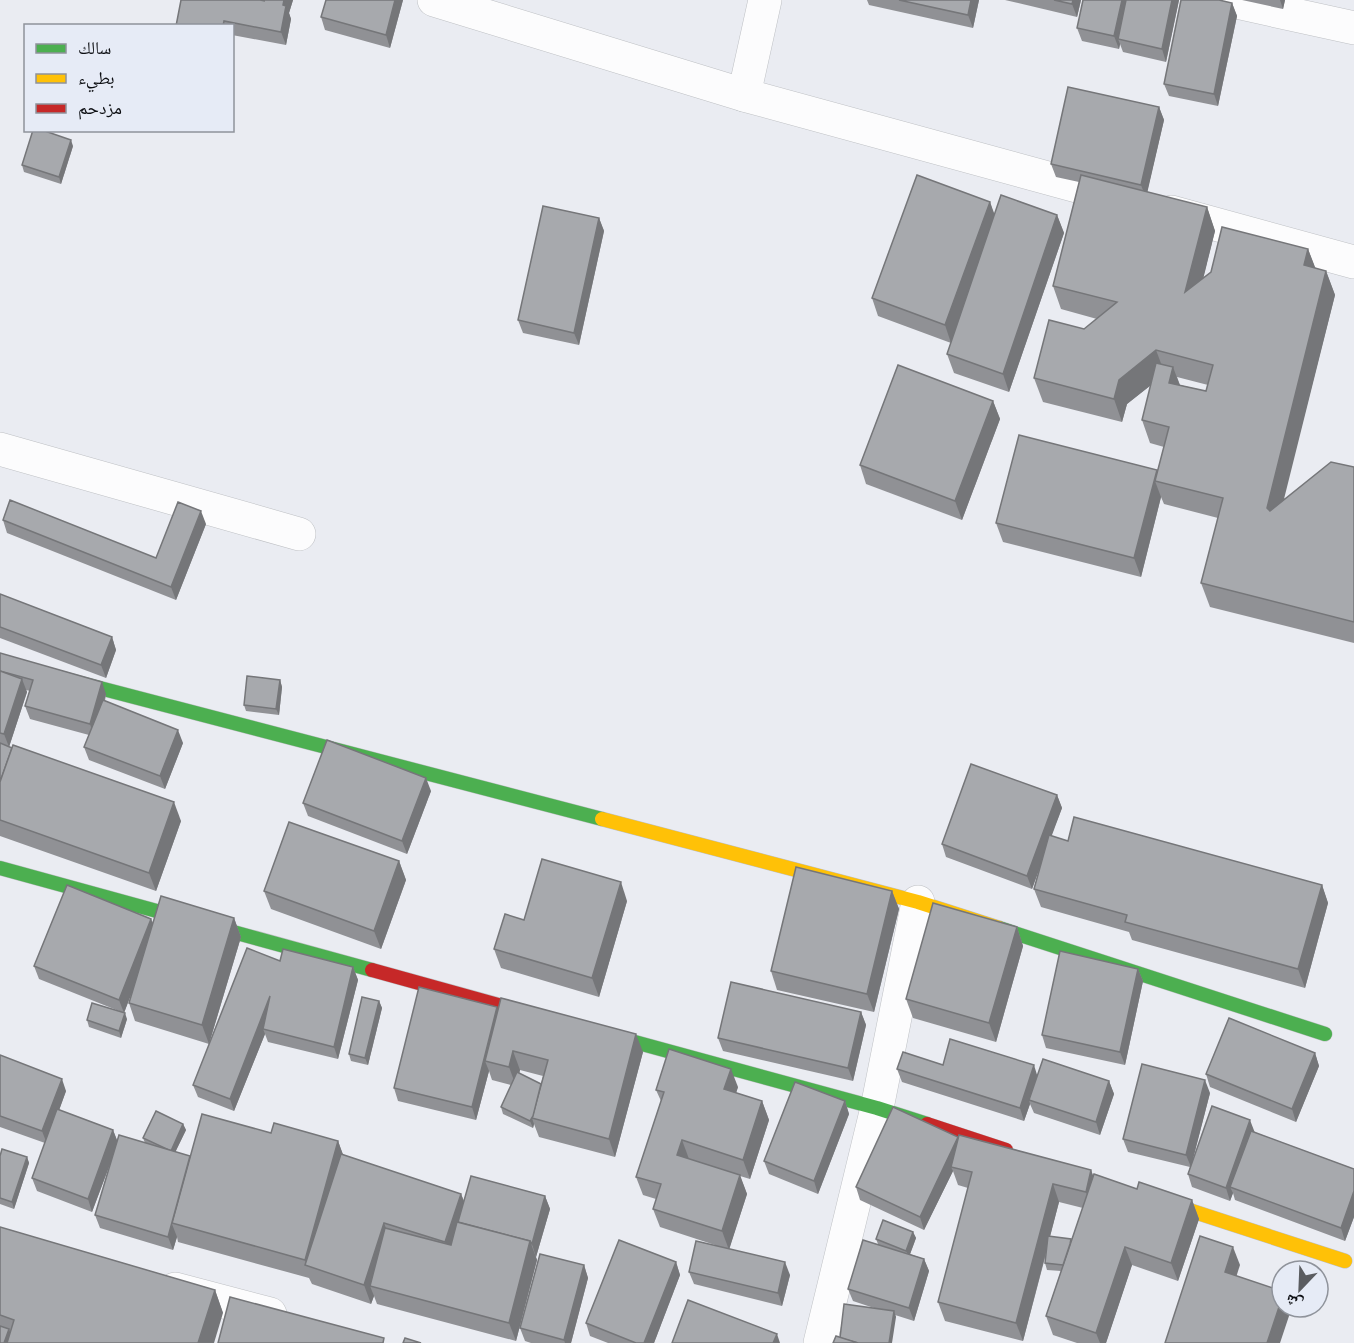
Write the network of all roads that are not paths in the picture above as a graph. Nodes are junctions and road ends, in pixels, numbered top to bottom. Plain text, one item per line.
1 (434, 0) edge
2 (765, 0) edge
3 (1227, 0) edge
4 (1354, 28) edge
5 (744, 95) junction
6 (1354, 262) edge
7 (0, 449) edge
8 (299, 534) dead end
9 (0, 662) edge
10 (0, 868) edge
11 (918, 902) junction
12 (554, 1020) edge
13 (588, 1029) edge
14 (1325, 1034) dead end
15 (877, 1108) junction
16 (1022, 1156) edge
17 (1144, 1196) edge
18 (1345, 1261) dead end
19 (148, 1281) edge
20 (297, 1322) edge
21 (820, 1343) edge

1 - 5 street
2 - 5 street
3 - 4 street
5 - 6 street
7 - 8 street
9 - 11 street
10 - 12 street
11 - 14 street
11 - 15 street
13 - 15 street
15 - 16 street
15 - 21 street
17 - 18 street
19 - 20 street

